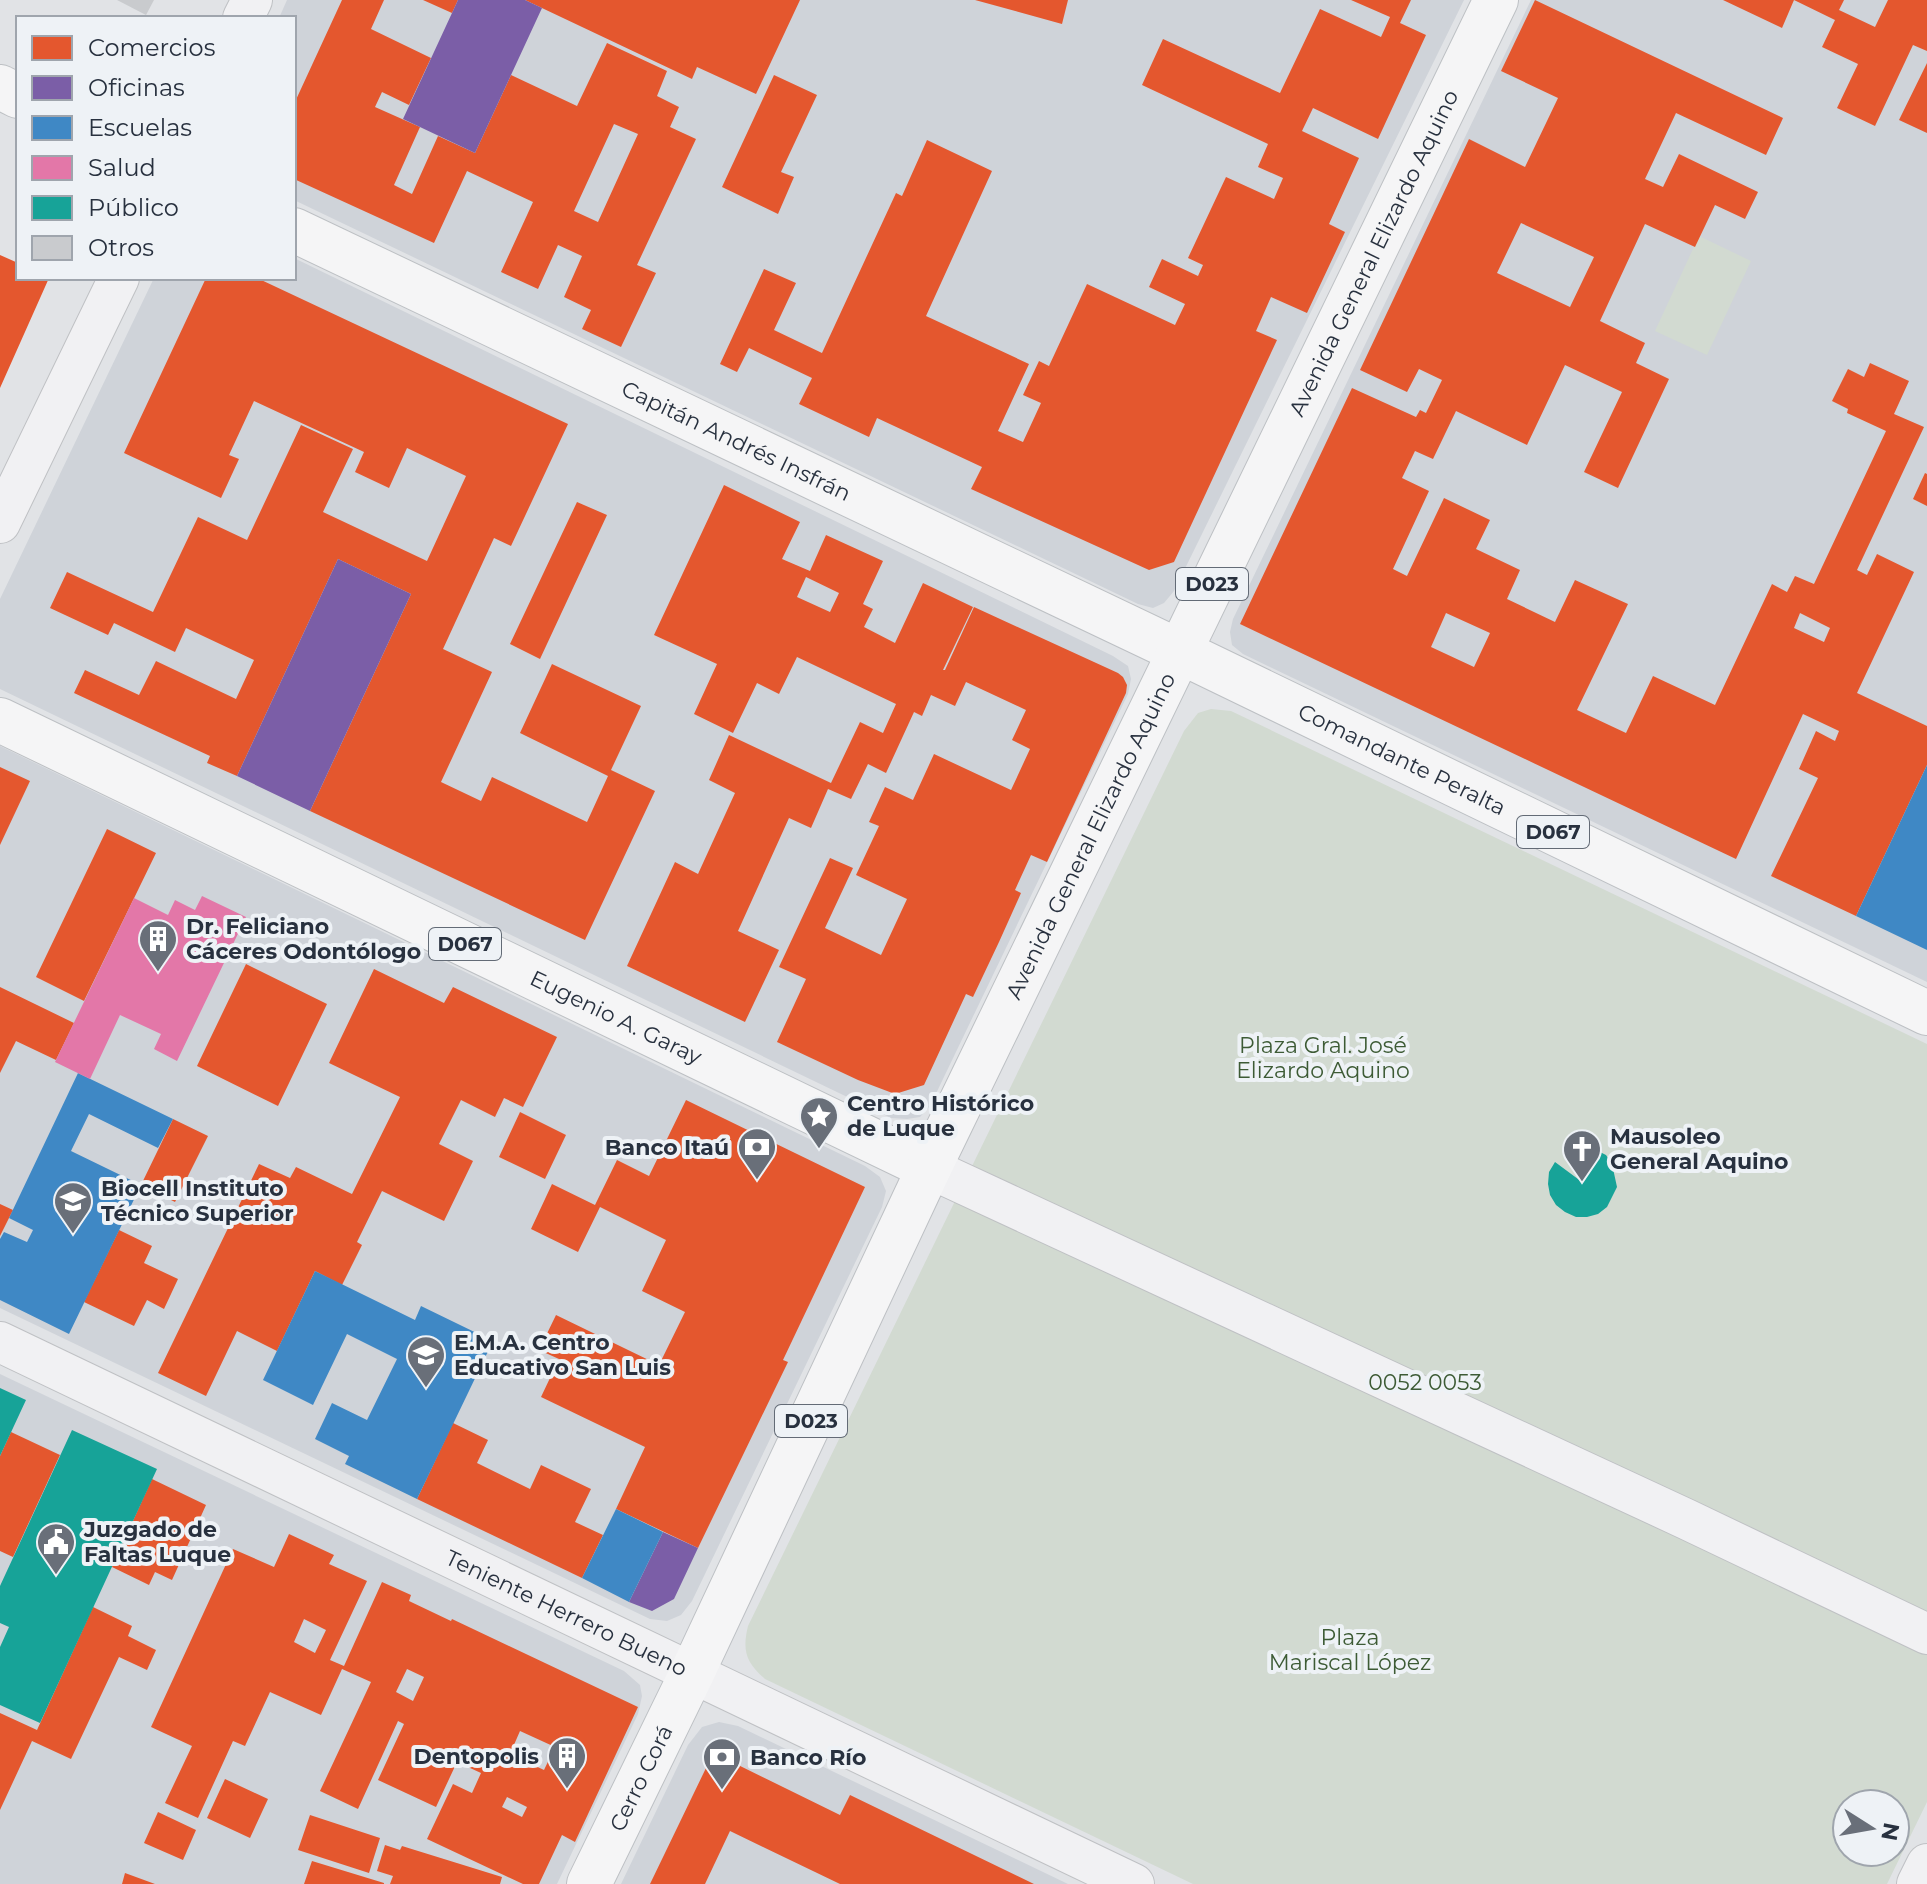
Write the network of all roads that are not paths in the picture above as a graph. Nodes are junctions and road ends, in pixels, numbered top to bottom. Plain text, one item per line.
1 (1496, 0) edge
2 (296, 231) edge
3 (118, 280) edge
4 (0, 523) edge
5 (1180, 651) junction
6 (0, 720) edge
7 (1927, 1013) edge
8 (929, 1168) junction
9 (0, 1342) edge
10 (1927, 1634) edge
11 (692, 1673) junction
12 (1927, 1864) edge
13 (589, 1884) edge
14 (1134, 1884) edge
15 (1917, 1884) edge

1 - 5 main road, Avenida General Elizardo Aquino / D023
2 - 5 main road, Capitán Andrés Insfrán / D067
3 - 4 street
5 - 7 main road, Comandante Peralta / D067
5 - 8 main road, Avenida General Elizardo Aquino / D023
6 - 8 main road, Eugenio A. Garay / D067
8 - 10 street
8 - 11 main road, Avenida General Elizardo Aquino / D023
9 - 11 street, Teniente Herrero Bueno
11 - 13 main road, Cerro Corá / D023
11 - 14 street, Teniente Herrero Bueno
12 - 15 street

